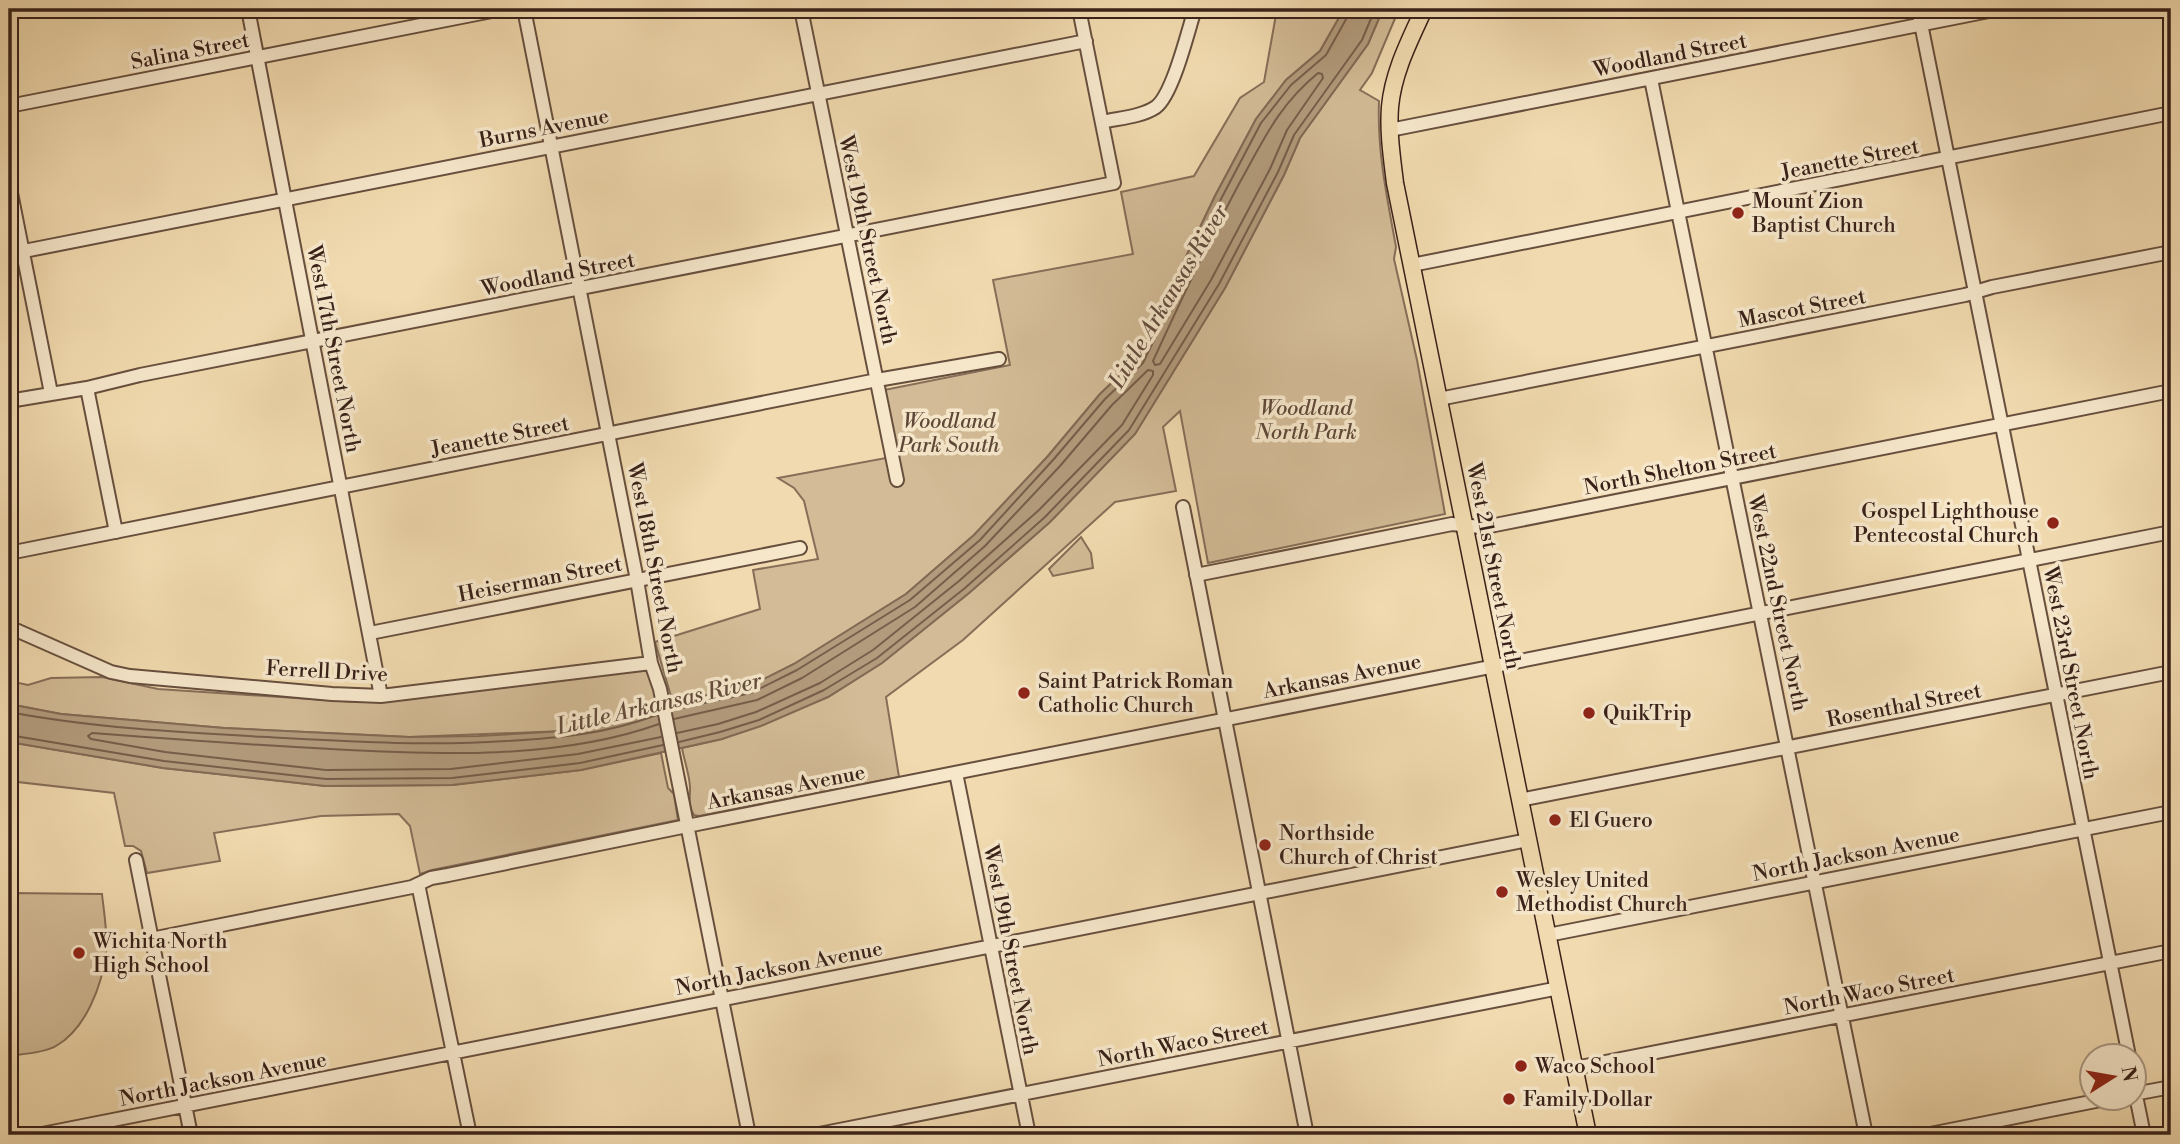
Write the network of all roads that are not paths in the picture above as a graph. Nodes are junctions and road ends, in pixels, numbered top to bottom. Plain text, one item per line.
1 (248, 9) edge
2 (502, 9) edge
3 (524, 9) edge
4 (801, 9) edge
5 (1079, 9) edge
6 (1195, 9) edge
7 (1424, 9) edge
8 (1918, 9) edge
9 (1999, 9) edge
10 (1922, 24) junction
11 (1086, 41) junction
12 (258, 57) junction
13 (1651, 79) junction
14 (818, 94) junction
15 (9, 106) edge
16 (2171, 113) edge
17 (1102, 122) junction
18 (1390, 130) junction
19 (551, 146) junction
20 (1948, 159) junction
21 (9, 183) edge
22 (286, 199) junction
23 (1677, 213) junction
24 (848, 236) junction
25 (22, 251) junction
26 (2171, 252) edge
27 (9, 254) edge
28 (1412, 265) junction
29 (579, 289) junction
30 (1975, 292) junction
31 (313, 342) junction
32 (1705, 346) junction
33 (999, 359) dead end
34 (877, 380) junction
35 (87, 388) junction
36 (2171, 391) edge
37 (51, 393) junction
38 (1439, 399) junction
39 (9, 401) edge
40 (2001, 425) junction
41 (608, 434) junction
42 (1732, 478) junction
43 (897, 480) dead end
44 (341, 487) junction
45 (1183, 507) dead end
46 (1465, 525) junction
47 (116, 532) junction
48 (2171, 532) edge
49 (800, 548) dead end
50 (9, 553) edge
51 (2029, 560) junction
52 (1196, 575) junction
53 (637, 580) junction
54 (1761, 613) junction
55 (9, 627) edge
56 (370, 633) junction
57 (651, 663) junction
58 (1493, 666) junction
59 (2171, 672) edge
60 (2056, 694) junction
61 (381, 696) junction
62 (1225, 719) junction
63 (1788, 747) junction
64 (956, 773) junction
65 (1520, 800) junction
66 (2171, 812) edge
67 (687, 826) junction
68 (2083, 829) junction
69 (1528, 840) junction
70 (136, 860) dead end
71 (1815, 882) junction
72 (418, 884) junction
73 (1259, 893) junction
74 (1548, 935) junction
75 (151, 939) junction
76 (991, 946) junction
77 (2171, 951) edge
78 (2110, 963) junction
79 (1559, 988) junction
80 (722, 999) junction
81 (1842, 1016) junction
82 (1289, 1042) junction
83 (2126, 1042) edge
84 (453, 1053) junction
85 (1575, 1068) junction
86 (2171, 1087) edge
87 (2148, 1090) edge
88 (1021, 1094) junction
89 (2078, 1105) edge
90 (185, 1107) junction
91 (2139, 1112) edge
92 (37, 1135) edge
93 (191, 1135) edge
94 (470, 1135) edge
95 (749, 1135) edge
96 (814, 1135) edge
97 (1029, 1135) edge
98 (1307, 1135) edge
99 (1585, 1135) edge
100 (1866, 1135) edge
101 (1925, 1135) edge
102 (2144, 1135) edge

1 - 12 street, West 17th Street North
2 - 12 street, Salina Street
3 - 19 street, West 18th Street North
4 - 14 street, West 19th Street North
5 - 11 street
6 - 17 street
7 - 18 main road, West 21st Street North
8 - 10 street, West 23rd Street North
9 - 10 street, Woodland Street
10 - 13 street, Woodland Street
10 - 20 street, West 23rd Street North
11 - 14 street, Burns Avenue
11 - 17 street
12 - 15 street, Salina Street
12 - 22 street, West 17th Street North
13 - 18 street, Woodland Street
13 - 23 street, West 22nd Street North
14 - 19 street, Burns Avenue
14 - 24 street, West 19th Street North
16 - 20 street, Jeanette Street
17 - 24 street, Woodland Street
18 - 28 main road, West 21st Street North
19 - 22 street, Burns Avenue
19 - 29 street, West 18th Street North
20 - 23 street, Jeanette Street
20 - 30 street, West 23rd Street North
21 - 25 street
22 - 25 street, Burns Avenue
22 - 31 street, West 17th Street North
23 - 28 street, Jeanette Street
23 - 32 street, West 22nd Street North
24 - 29 street, Woodland Street
24 - 34 street, West 19th Street North
25 - 27 street, Burns Avenue
25 - 37 street
26 - 30 street, Mascot Street
28 - 38 main road, West 21st Street North
29 - 31 street, Woodland Street
29 - 41 street, West 18th Street North
30 - 32 street, Mascot Street
30 - 40 street, West 23rd Street North
31 - 35 street, Woodland Street
31 - 44 street, West 17th Street North
32 - 38 street, Mascot Street
32 - 42 street, West 22nd Street North
33 - 34 street, Jeanette Street
34 - 41 street, Jeanette Street
34 - 43 street, West 19th Street North
35 - 37 street, Woodland Street
35 - 47 street
36 - 40 street, North Shelton Street
37 - 39 street, Woodland Street
38 - 46 main road, West 21st Street North
40 - 42 street, North Shelton Street
40 - 51 street, West 23rd Street North
41 - 44 street, Jeanette Street
41 - 53 street, West 18th Street North
42 - 46 street, North Shelton Street
42 - 54 street, West 22nd Street North
44 - 47 street, Jeanette Street
44 - 56 street, West 17th Street North
45 - 52 street
46 - 52 street, North Shelton Street
46 - 58 main road, West 21st Street North
47 - 50 street, Jeanette Street
48 - 51 street, Arkansas Avenue
49 - 53 street, Heiserman Street
51 - 54 street, Arkansas Avenue
51 - 60 street, West 23rd Street North
52 - 62 street
53 - 56 street, Heiserman Street
53 - 57 street, West 18th Street North
54 - 58 street, Arkansas Avenue
54 - 63 street, West 22nd Street North
55 - 61 street, Ferrell Drive
56 - 61 street, West 17th Street North
57 - 61 street, Ferrell Drive
57 - 67 street, West 18th Street North
58 - 62 street, Arkansas Avenue
58 - 65 main road, West 21st Street North
59 - 60 street, Rosenthal Street
60 - 63 street, Rosenthal Street
60 - 68 street, West 23rd Street North
62 - 64 street, Arkansas Avenue
62 - 73 street
63 - 65 street, Rosenthal Street
63 - 71 street, West 22nd Street North
64 - 67 street, Arkansas Avenue
64 - 76 street, West 19th Street North
65 - 69 main road, West 21st Street North
66 - 68 street, North Jackson Avenue
67 - 72 street, Arkansas Avenue
67 - 80 street, West 18th Street North
68 - 71 street, North Jackson Avenue
68 - 78 street, West 23rd Street North
69 - 73 street, North Jackson Avenue
69 - 74 main road, West 21st Street North
70 - 75 street
71 - 74 street, North Jackson Avenue
71 - 81 street, West 22nd Street North
72 - 75 street, Arkansas Avenue
72 - 84 street
73 - 76 street, North Jackson Avenue
73 - 82 street
74 - 79 main road, West 21st Street North
75 - 90 street
76 - 80 street, North Jackson Avenue
76 - 88 street, West 19th Street North
77 - 78 street, North Waco Street
78 - 81 street, North Waco Street
78 - 83 street, West 23rd Street North
79 - 82 street, North Waco Street
79 - 85 main road, West 21st Street North
80 - 84 street, North Jackson Avenue
80 - 95 street, West 18th Street North
81 - 85 street, North Waco Street
81 - 100 street, West 22nd Street North
82 - 88 street, North Waco Street
82 - 98 street
84 - 90 street, North Jackson Avenue
84 - 94 street
85 - 99 main road, West 21st Street North
86 - 87 street
88 - 96 street, North Waco Street
88 - 97 street, West 19th Street North
89 - 101 street
90 - 92 street, North Jackson Avenue
90 - 93 street
91 - 102 street

